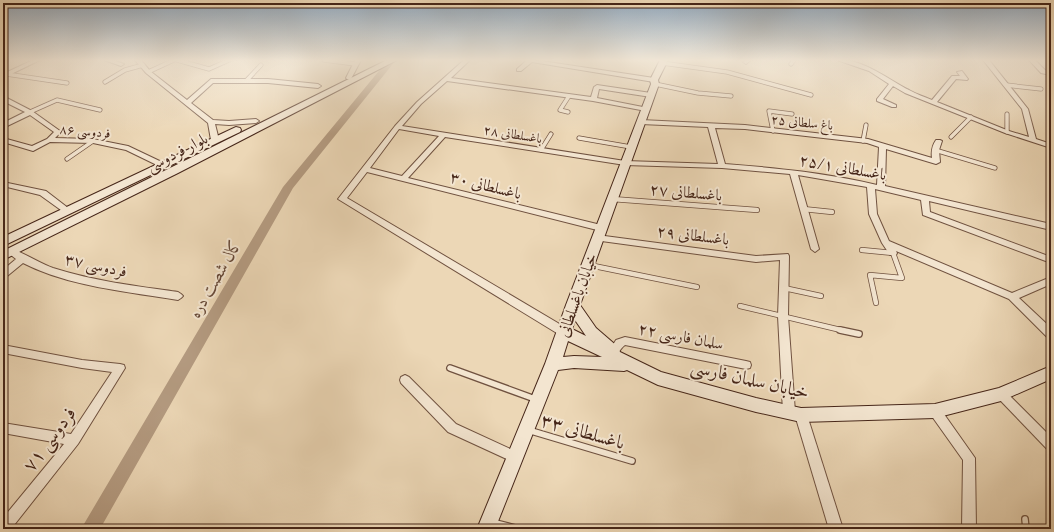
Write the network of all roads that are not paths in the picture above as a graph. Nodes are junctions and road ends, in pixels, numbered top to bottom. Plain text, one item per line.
1 (164, 85) edge
2 (207, 85) edge
3 (304, 85) edge
4 (328, 85) edge
5 (334, 85) edge
6 (439, 85) edge
7 (488, 85) edge
8 (648, 85) edge
9 (774, 85) edge
10 (891, 85) edge
11 (894, 85) edge
12 (948, 85) edge
13 (1006, 85) joint
14 (318, 86) dead end
15 (653, 86) junction
16 (1041, 89) dead end
17 (811, 95) dead end
18 (569, 96) junction
19 (731, 96) dead end
20 (3, 98) edge
21 (592, 99) junction
22 (934, 102) junction
23 (187, 103) junction
24 (894, 106) dead end
25 (646, 109) junction
26 (100, 110) dead end
27 (30, 112) junction
28 (568, 112) dead end
29 (792, 114) dead end
30 (1007, 114) dead end
31 (970, 117) junction
32 (256, 121) junction
33 (211, 122) junction
34 (641, 122) junction
35 (711, 125) junction
36 (866, 125) dead end
37 (3, 126) edge
38 (397, 127) junction
39 (773, 131) junction
40 (1008, 132) junction
41 (551, 134) dead end
42 (443, 135) junction
43 (951, 137) dead end
44 (579, 138) dead end
45 (3, 140) edge
46 (49, 140) junction
47 (215, 140) junction
48 (938, 140) dead end
49 (1033, 140) junction
50 (93, 141) junction
51 (863, 141) junction
52 (883, 146) junction
53 (1051, 146) edge
54 (631, 147) junction
55 (541, 150) junction
56 (935, 150) junction
57 (67, 159) dead end
58 (625, 163) junction
59 (164, 165) junction
60 (722, 166) junction
61 (995, 168) dead end
62 (365, 169) junction
63 (793, 172) junction
64 (403, 179) junction
65 (3, 184) edge
66 (870, 185) junction
67 (881, 188) junction
68 (925, 198) junction
69 (612, 199) junction
70 (803, 209) junction
71 (757, 210) dead end
72 (68, 211) junction
73 (832, 212) dead end
74 (1051, 227) edge
75 (599, 233) junction
76 (3, 242) edge
77 (886, 243) junction
78 (815, 249) dead end
79 (862, 250) dead end
80 (893, 253) junction
81 (7, 254) edge
82 (22, 260) junction
83 (1051, 260) edge
84 (588, 264) junction
85 (3, 275) edge
86 (1051, 280) edge
87 (697, 287) dead end
88 (784, 288) junction
89 (178, 296) dead end
90 (822, 296) dead end
91 (1012, 297) junction
92 (876, 303) dead end
93 (573, 305) junction
94 (740, 306) dead end
95 (783, 316) junction
96 (564, 332) junction
97 (859, 334) dead end
98 (1051, 334) edge
99 (3, 349) edge
100 (614, 351) junction
101 (553, 364) junction
102 (630, 365) junction
103 (746, 365) dead end
104 (450, 368) dead end
105 (1051, 372) edge
106 (405, 380) dead end
107 (1001, 394) junction
108 (538, 400) junction
109 (935, 411) junction
110 (795, 414) junction
111 (3, 428) edge
112 (526, 430) junction
113 (74, 440) junction
114 (1051, 445) edge
115 (515, 457) junction
116 (632, 461) dead end
117 (1025, 519) dead end
118 (488, 525) edge
119 (3, 528) edge
120 (519, 529) edge
121 (836, 529) edge
122 (969, 529) edge
123 (1026, 529) edge

1 - 23 street
2 - 23 street
3 - 14 street
4 - 81 street, بلوار فردوسی
5 - 32 street, بلوار فردوسی
6 - 38 street
7 - 18 street
8 - 15 street
9 - 17 lane
10 - 24 street
11 - 22 street
12 - 22 street
13 - 16 lane
13 - 49 street
15 - 19 lane
15 - 21 street
15 - 25 street, خیابان باغسلطانی
18 - 21 street
18 - 28 lane
20 - 27 street
21 - 25 street
22 - 31 street
23 - 33 street
25 - 34 street, خیابان باغسلطانی
26 - 27 lane
27 - 37 street
27 - 46 street
29 - 39 lane
30 - 40 lane
31 - 40 street
31 - 43 lane
32 - 33 street
32 - 47 street, بلوار فردوسی
33 - 47 street
34 - 35 street, باغ سلطانی ۲۵
34 - 54 street, خیابان باغسلطانی
35 - 39 street, باغ سلطانی ۲۵
35 - 60 street
36 - 51 lane
38 - 42 street, باغسلطانی ۲۸
38 - 62 street
39 - 51 street, باغ سلطانی ۲۵
40 - 49 street
41 - 55 lane
42 - 55 street, باغسلطانی ۲۸
42 - 64 street
44 - 54 lane
45 - 46 street
46 - 50 street, فردوسی ۸۶
47 - 59 street, بلوار فردوسی
48 - 56 street, باغ سلطانی ۲۵
49 - 53 street
50 - 57 lane
50 - 59 street, فردوسی ۸۶
51 - 52 street, باغ سلطانی ۲۵
52 - 56 street, باغ سلطانی ۲۵
52 - 67 street
54 - 58 street, خیابان باغسلطانی
55 - 58 street, باغسلطانی ۲۸
56 - 61 lane
58 - 60 street, باغسلطانی ۲۵/۱
58 - 69 street, خیابان باغسلطانی
59 - 72 street, بلوار فردوسی
60 - 63 street, باغسلطانی ۲۵/۱
62 - 64 street, باغسلطانی ۳۰
62 - 96 street
63 - 66 street, باغسلطانی ۲۵/۱
63 - 70 street
64 - 75 street, باغسلطانی ۳۰
65 - 72 street
66 - 67 street, باغسلطانی ۲۵/۱
66 - 77 street
67 - 68 street, باغسلطانی ۲۵/۱
68 - 74 street, باغسلطانی ۲۵/۱
68 - 83 street
69 - 71 lane, باغسلطانی ۲۷
69 - 75 street, خیابان باغسلطانی
70 - 73 lane
70 - 78 street
72 - 76 street, بلوار فردوسی
75 - 84 street, خیابان باغسلطانی
75 - 88 street, باغسلطانی ۲۹
77 - 80 street
77 - 91 street
79 - 80 lane
80 - 92 lane
81 - 82 street, فردوسی ۳۷
82 - 85 street
82 - 89 street, فردوسی ۳۷
84 - 87 lane
84 - 93 street, خیابان باغسلطانی
86 - 91 street
88 - 90 lane
88 - 95 street
91 - 98 street
93 - 96 street, خیابان باغسلطانی
93 - 100 street
94 - 95 lane
95 - 97 lane
95 - 110 street
96 - 101 street, خیابان باغسلطانی
96 - 102 street, خیابان سلمان فارسی
99 - 113 street, فردوسی ۷۱
100 - 102 street
100 - 103 street, سلمان فارسی ۲۲
101 - 102 street
101 - 108 street, خیابان باغسلطانی
102 - 110 street, خیابان سلمان فارسی
104 - 108 lane
105 - 107 street, خیابان سلمان فارسی
106 - 115 street
107 - 109 street, خیابان سلمان فارسی
107 - 114 street
108 - 112 street, خیابان باغسلطانی
109 - 110 street, خیابان سلمان فارسی
109 - 122 street
110 - 121 street
111 - 113 street
112 - 115 street, خیابان باغسلطانی
112 - 116 lane, باغسلطانی ۳۳
113 - 119 street, فردوسی ۷۱
115 - 118 street, خیابان باغسلطانی
117 - 123 lane
118 - 120 lane

